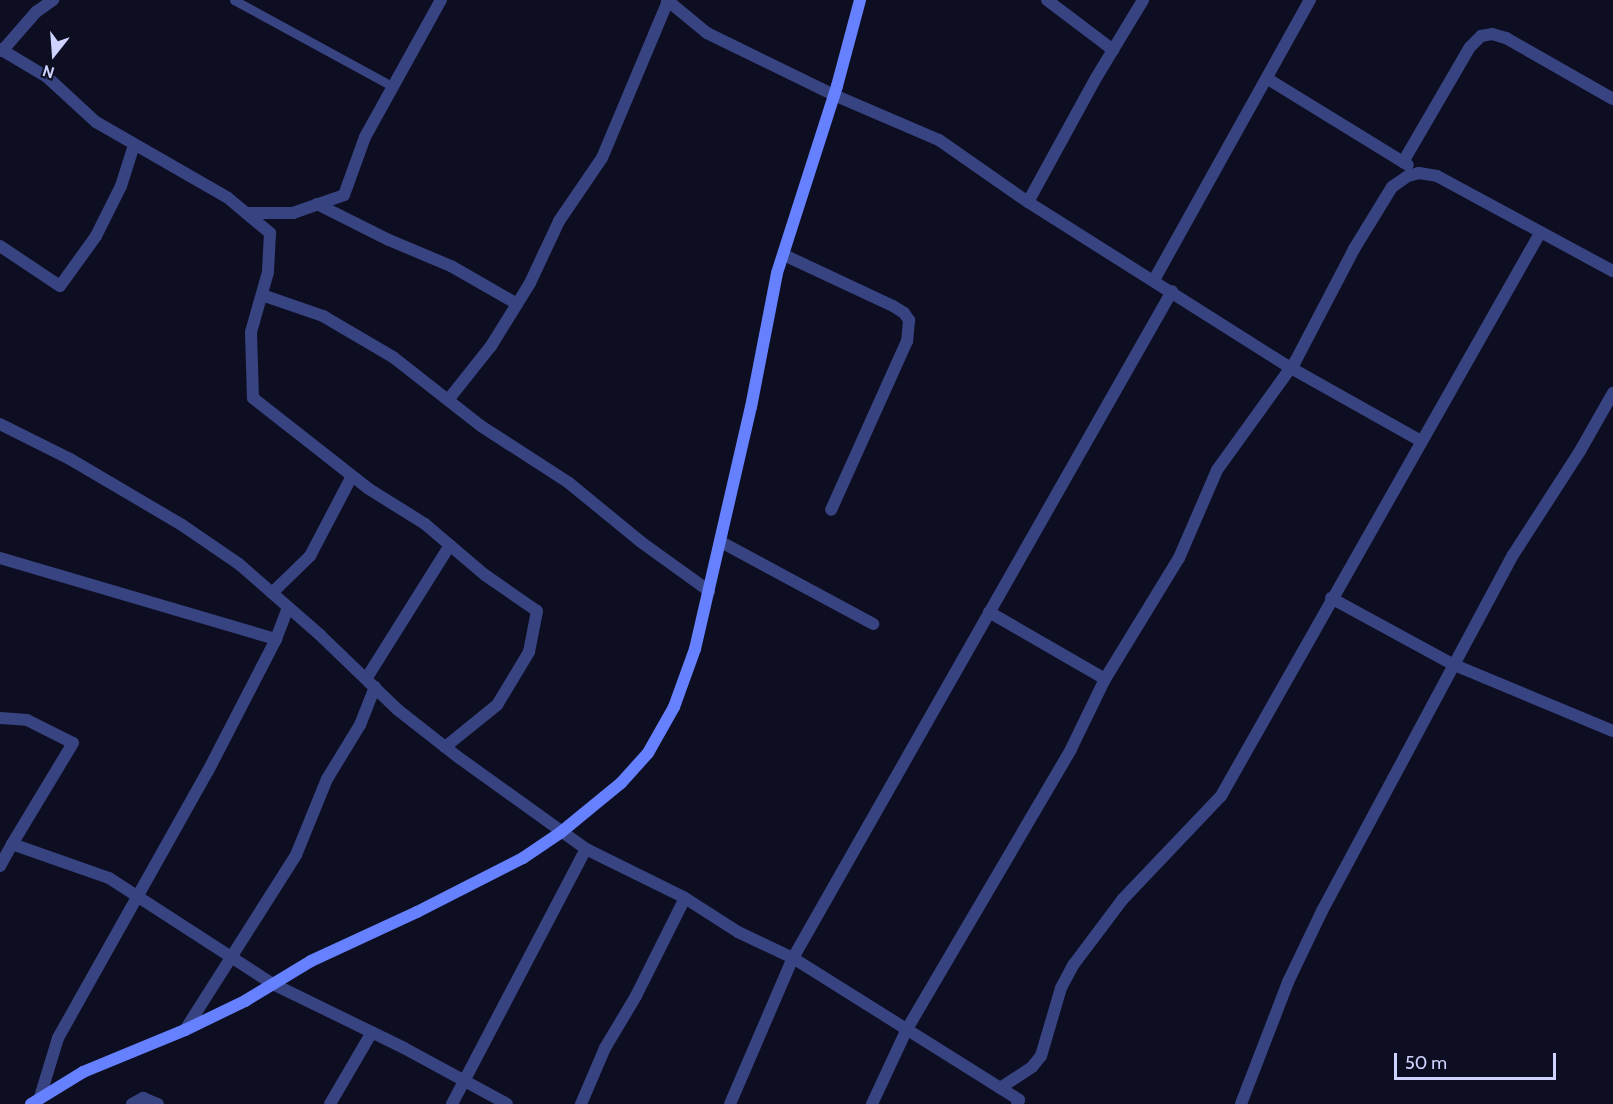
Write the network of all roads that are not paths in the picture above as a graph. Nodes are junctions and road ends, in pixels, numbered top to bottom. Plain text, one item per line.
1 (52, 0) edge
2 (234, 0) edge
3 (441, 0) edge
4 (668, 0) edge
5 (860, 0) edge
6 (1047, 0) edge
7 (1143, 0) edge
8 (1310, 0) edge
9 (1, 50) edge
10 (1113, 50) junction
11 (1268, 79) junction
12 (392, 86) junction
13 (834, 95) junction
14 (1613, 99) edge
15 (134, 145) junction
16 (1403, 162) junction
17 (1419, 173) junction
18 (1028, 202) junction
19 (317, 204) junction
20 (246, 213) junction
21 (1540, 233) junction
22 (0, 246) edge
23 (783, 255) junction
24 (1613, 271) edge
25 (1154, 280) junction
26 (1172, 291) junction
27 (262, 295) junction
28 (517, 304) junction
29 (1291, 368) junction
30 (1613, 393) edge
31 (448, 399) junction
32 (0, 424) edge
33 (1421, 441) junction
34 (352, 476) junction
35 (831, 510) dead end
36 (721, 542) junction
37 (450, 545) junction
38 (0, 558) edge
39 (709, 591) junction
40 (272, 593) junction
41 (1331, 598) junction
42 (288, 608) junction
43 (989, 612) junction
44 (873, 624) dead end
45 (276, 639) junction
46 (1452, 664) junction
47 (1105, 679) junction
48 (370, 683) junction
49 (0, 718) edge
50 (1613, 731) edge
51 (445, 747) junction
52 (560, 833) junction
53 (12, 844) junction
54 (586, 849) junction
55 (0, 866) edge
56 (137, 894) junction
57 (685, 898) junction
58 (230, 958) junction
59 (793, 958) junction
60 (273, 984) junction
61 (907, 1029) junction
62 (185, 1030) junction
63 (372, 1032) junction
64 (465, 1081) junction
65 (1000, 1088) junction
66 (36, 1101) edge
67 (1021, 1103) edge
68 (132, 1104) edge
69 (158, 1104) edge
70 (330, 1104) edge
71 (452, 1104) edge
72 (507, 1104) edge
73 (581, 1104) edge
74 (730, 1104) edge
75 (872, 1104) edge
76 (1241, 1104) edge

1 - 9 street
2 - 12 lane
3 - 12 street
4 - 13 street
4 - 28 street
5 - 13 street
6 - 10 street
7 - 10 street
8 - 11 street
9 - 15 street
10 - 18 street
11 - 16 street
11 - 25 street
12 - 19 street
13 - 18 street
13 - 23 street
14 - 16 street
15 - 20 street
15 - 22 street
16 - 17 street
17 - 21 street
17 - 29 street
18 - 25 street
19 - 20 street
19 - 28 street
20 - 27 street
21 - 24 street
21 - 33 street
23 - 35 street
23 - 36 street
25 - 26 street
26 - 29 street
26 - 43 street
27 - 31 street
27 - 34 street
28 - 31 street
29 - 33 street
29 - 47 street
30 - 46 street
31 - 39 street
32 - 40 street
33 - 41 street
34 - 37 street
34 - 40 street
36 - 39 street
36 - 44 street
37 - 48 street
37 - 51 street
38 - 45 street
39 - 52 street
40 - 42 street
41 - 46 street
41 - 65 street
42 - 45 street
42 - 48 street
43 - 47 street
43 - 59 street
45 - 56 street
46 - 50 street
46 - 76 street
47 - 61 street
48 - 51 street
48 - 58 street
49 - 53 street
51 - 52 street
52 - 54 street
52 - 60 street
53 - 55 street
53 - 56 street
54 - 57 street
54 - 64 street
56 - 58 street
56 - 66 street
57 - 59 street
57 - 73 street
58 - 60 street
58 - 62 street
59 - 61 street
59 - 74 street
60 - 62 street
60 - 63 street
61 - 65 street
61 - 75 street
62 - 66 street
63 - 64 street
63 - 70 street
64 - 71 street
64 - 72 street
65 - 67 street
68 - 69 street

